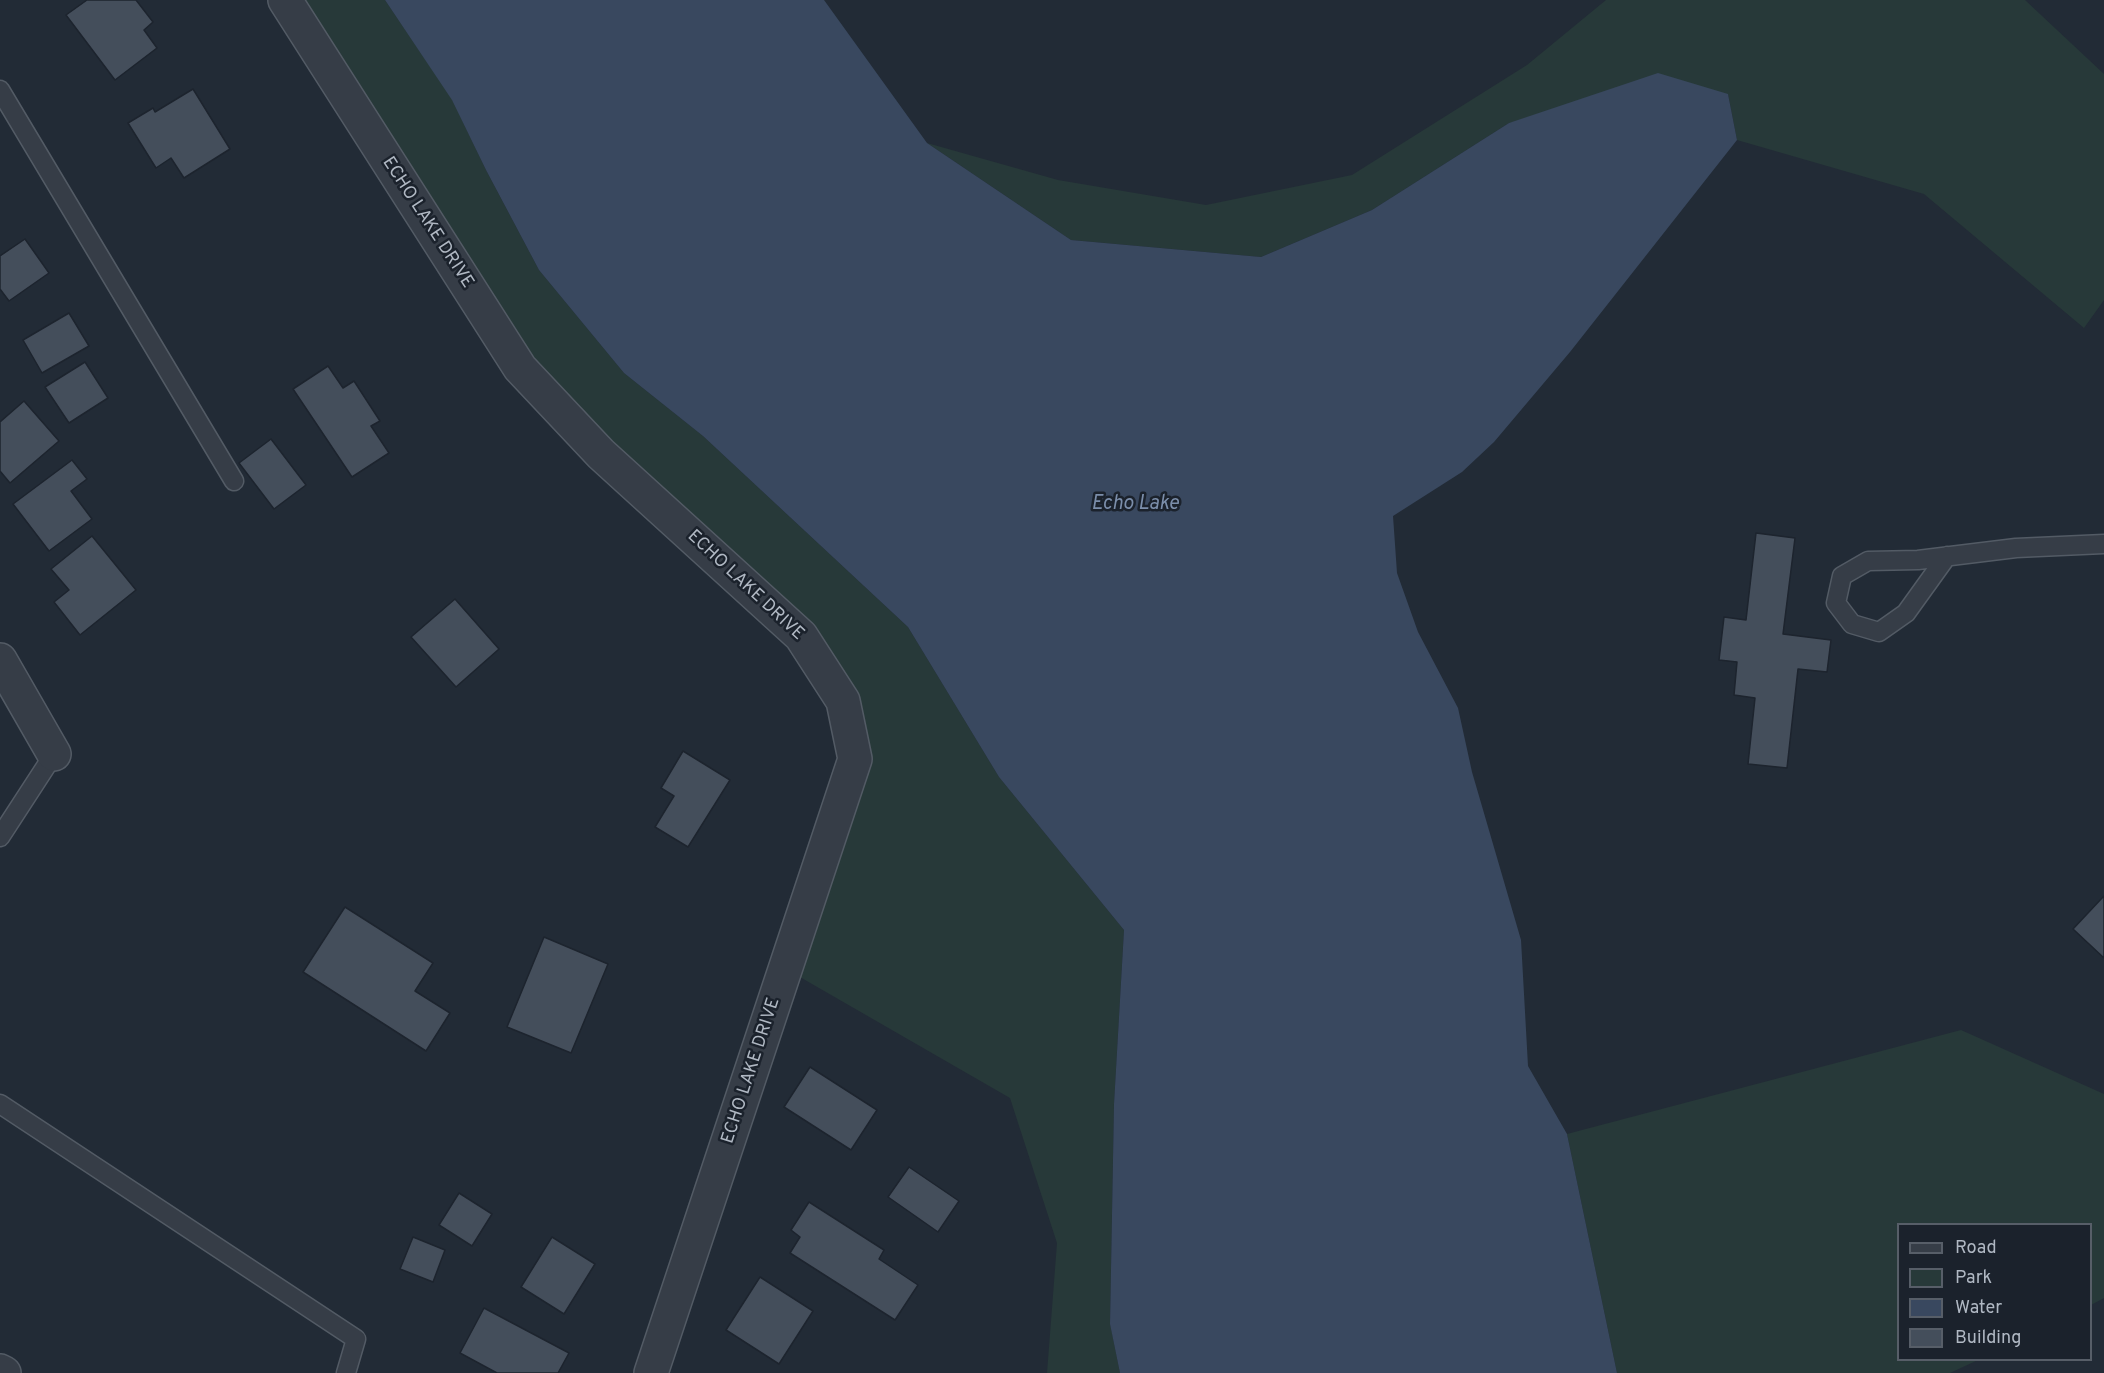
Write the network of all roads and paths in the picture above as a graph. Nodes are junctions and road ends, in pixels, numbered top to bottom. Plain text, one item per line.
1 (285, 0) edge
2 (0, 90) edge
3 (234, 481) dead end
4 (2104, 544) edge
5 (1947, 556) junction
6 (0, 660) edge
7 (54, 754) joint
8 (0, 837) edge
9 (0, 1104) edge
10 (0, 1371) edge
11 (4, 1373) edge
12 (346, 1373) edge
13 (651, 1373) edge

1 - 13 street, ECHO LAKE DRIVE
2 - 3 lane
4 - 5 lane
5 - 5 lane
6 - 7 street
7 - 8 lane
9 - 12 lane
10 - 11 street

